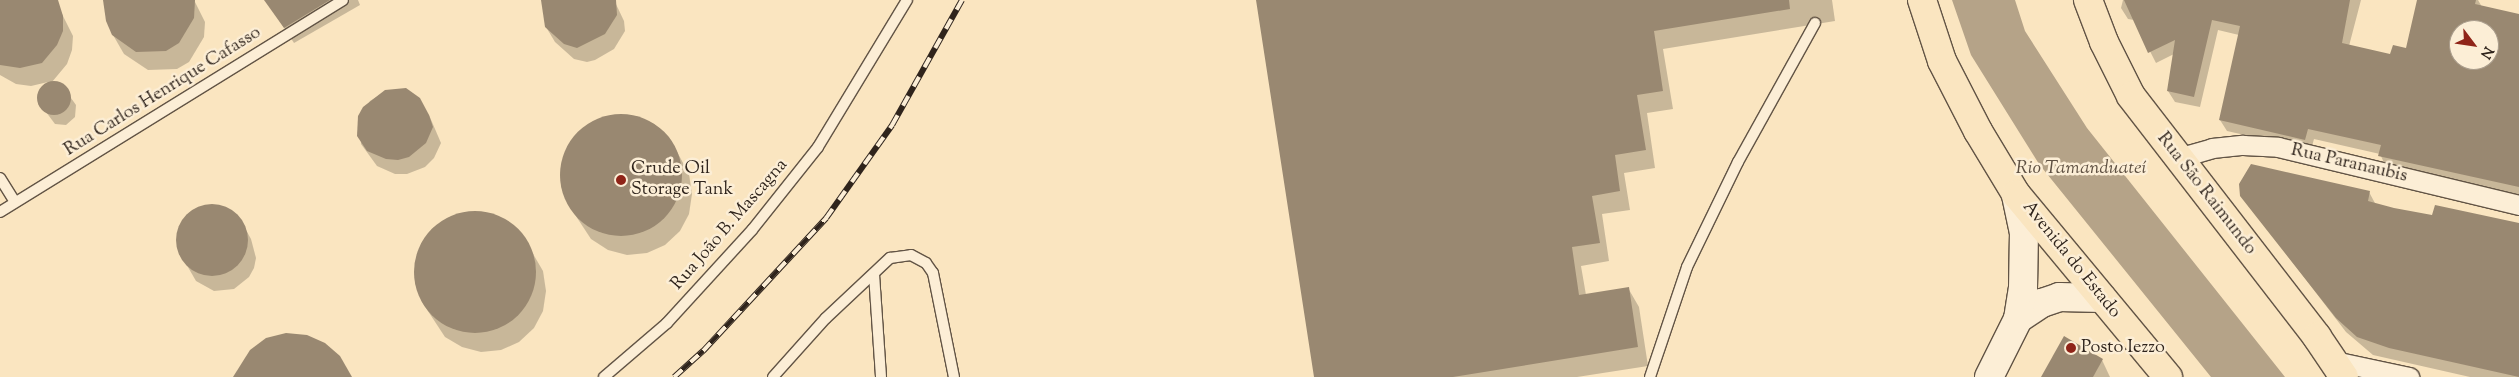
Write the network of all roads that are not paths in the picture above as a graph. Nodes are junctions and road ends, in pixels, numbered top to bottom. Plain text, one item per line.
1 (343, 0) edge
2 (907, 0) edge
3 (1922, 0) edge
4 (2088, 0) edge
5 (1814, 23) dead end
6 (2178, 158) junction
7 (0, 178) edge
8 (2016, 194) junction
9 (15, 202) junction
10 (2519, 204) edge
11 (0, 212) edge
12 (874, 274) junction
13 (2102, 298) junction
14 (2018, 319) junction
15 (2339, 369) edge
16 (604, 377) edge
17 (773, 377) edge
18 (881, 377) edge
19 (954, 377) edge
20 (1650, 377) edge
21 (1989, 377) edge
22 (2168, 377) edge
23 (2408, 377) edge

1 - 9 lane, Rua Carlos Henrique Cafasso
2 - 16 lane, Rua João B. Mascagna
3 - 8 highway, Avenida do Estado
4 - 6 highway, Rua São Raimundo
5 - 20 lane
6 - 10 street, Rua Paranaubis
6 - 15 highway, Rua São Raimundo
7 - 9 lane
8 - 13 highway, Avenida do Estado
8 - 14 main road
9 - 11 lane, Rua Carlos Henrique Cafasso
12 - 17 lane
12 - 18 lane
12 - 19 lane
13 - 14 main road
13 - 22 highway, Avenida do Estado
14 - 21 main road
15 - 23 street

